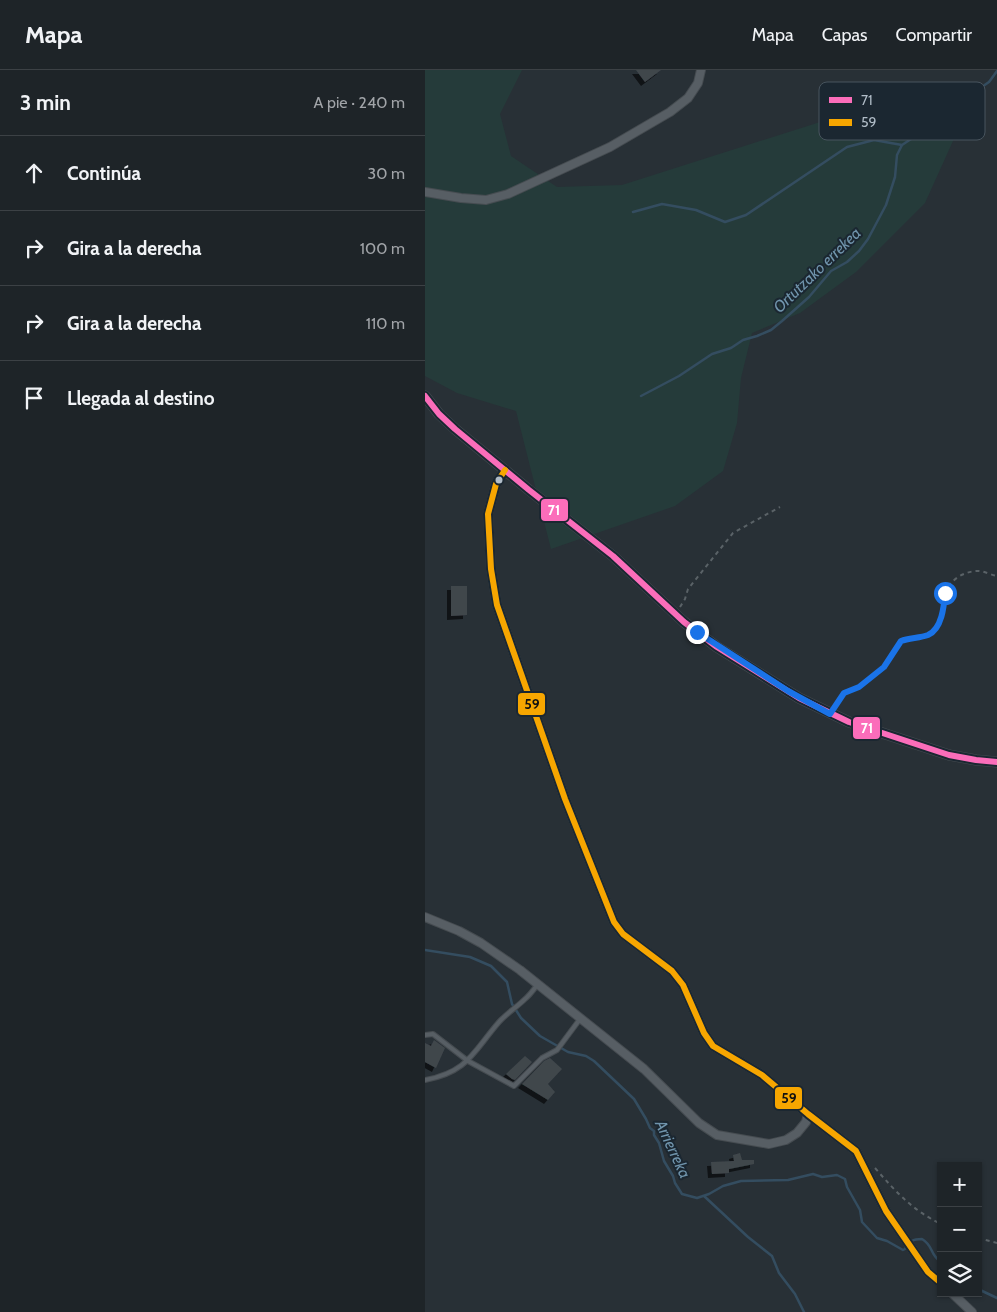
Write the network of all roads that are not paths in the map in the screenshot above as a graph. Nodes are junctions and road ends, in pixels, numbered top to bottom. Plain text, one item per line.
1 (701, 70) edge
2 (425, 192) edge
3 (425, 396) edge
4 (505, 470) junction
5 (997, 762) edge
6 (425, 917) edge
7 (538, 984) junction
8 (580, 1019) junction
9 (425, 1035) edge
10 (468, 1061) junction
11 (425, 1080) edge
12 (808, 1114) junction
13 (937, 1280) edge
14 (956, 1297) edge
15 (972, 1312) edge

1 - 2 street
3 - 4 street
4 - 5 street
4 - 12 street
6 - 7 street
7 - 8 street
7 - 10 lane
8 - 10 lane
8 - 12 street
9 - 10 lane
10 - 11 lane
12 - 13 street
14 - 15 street

